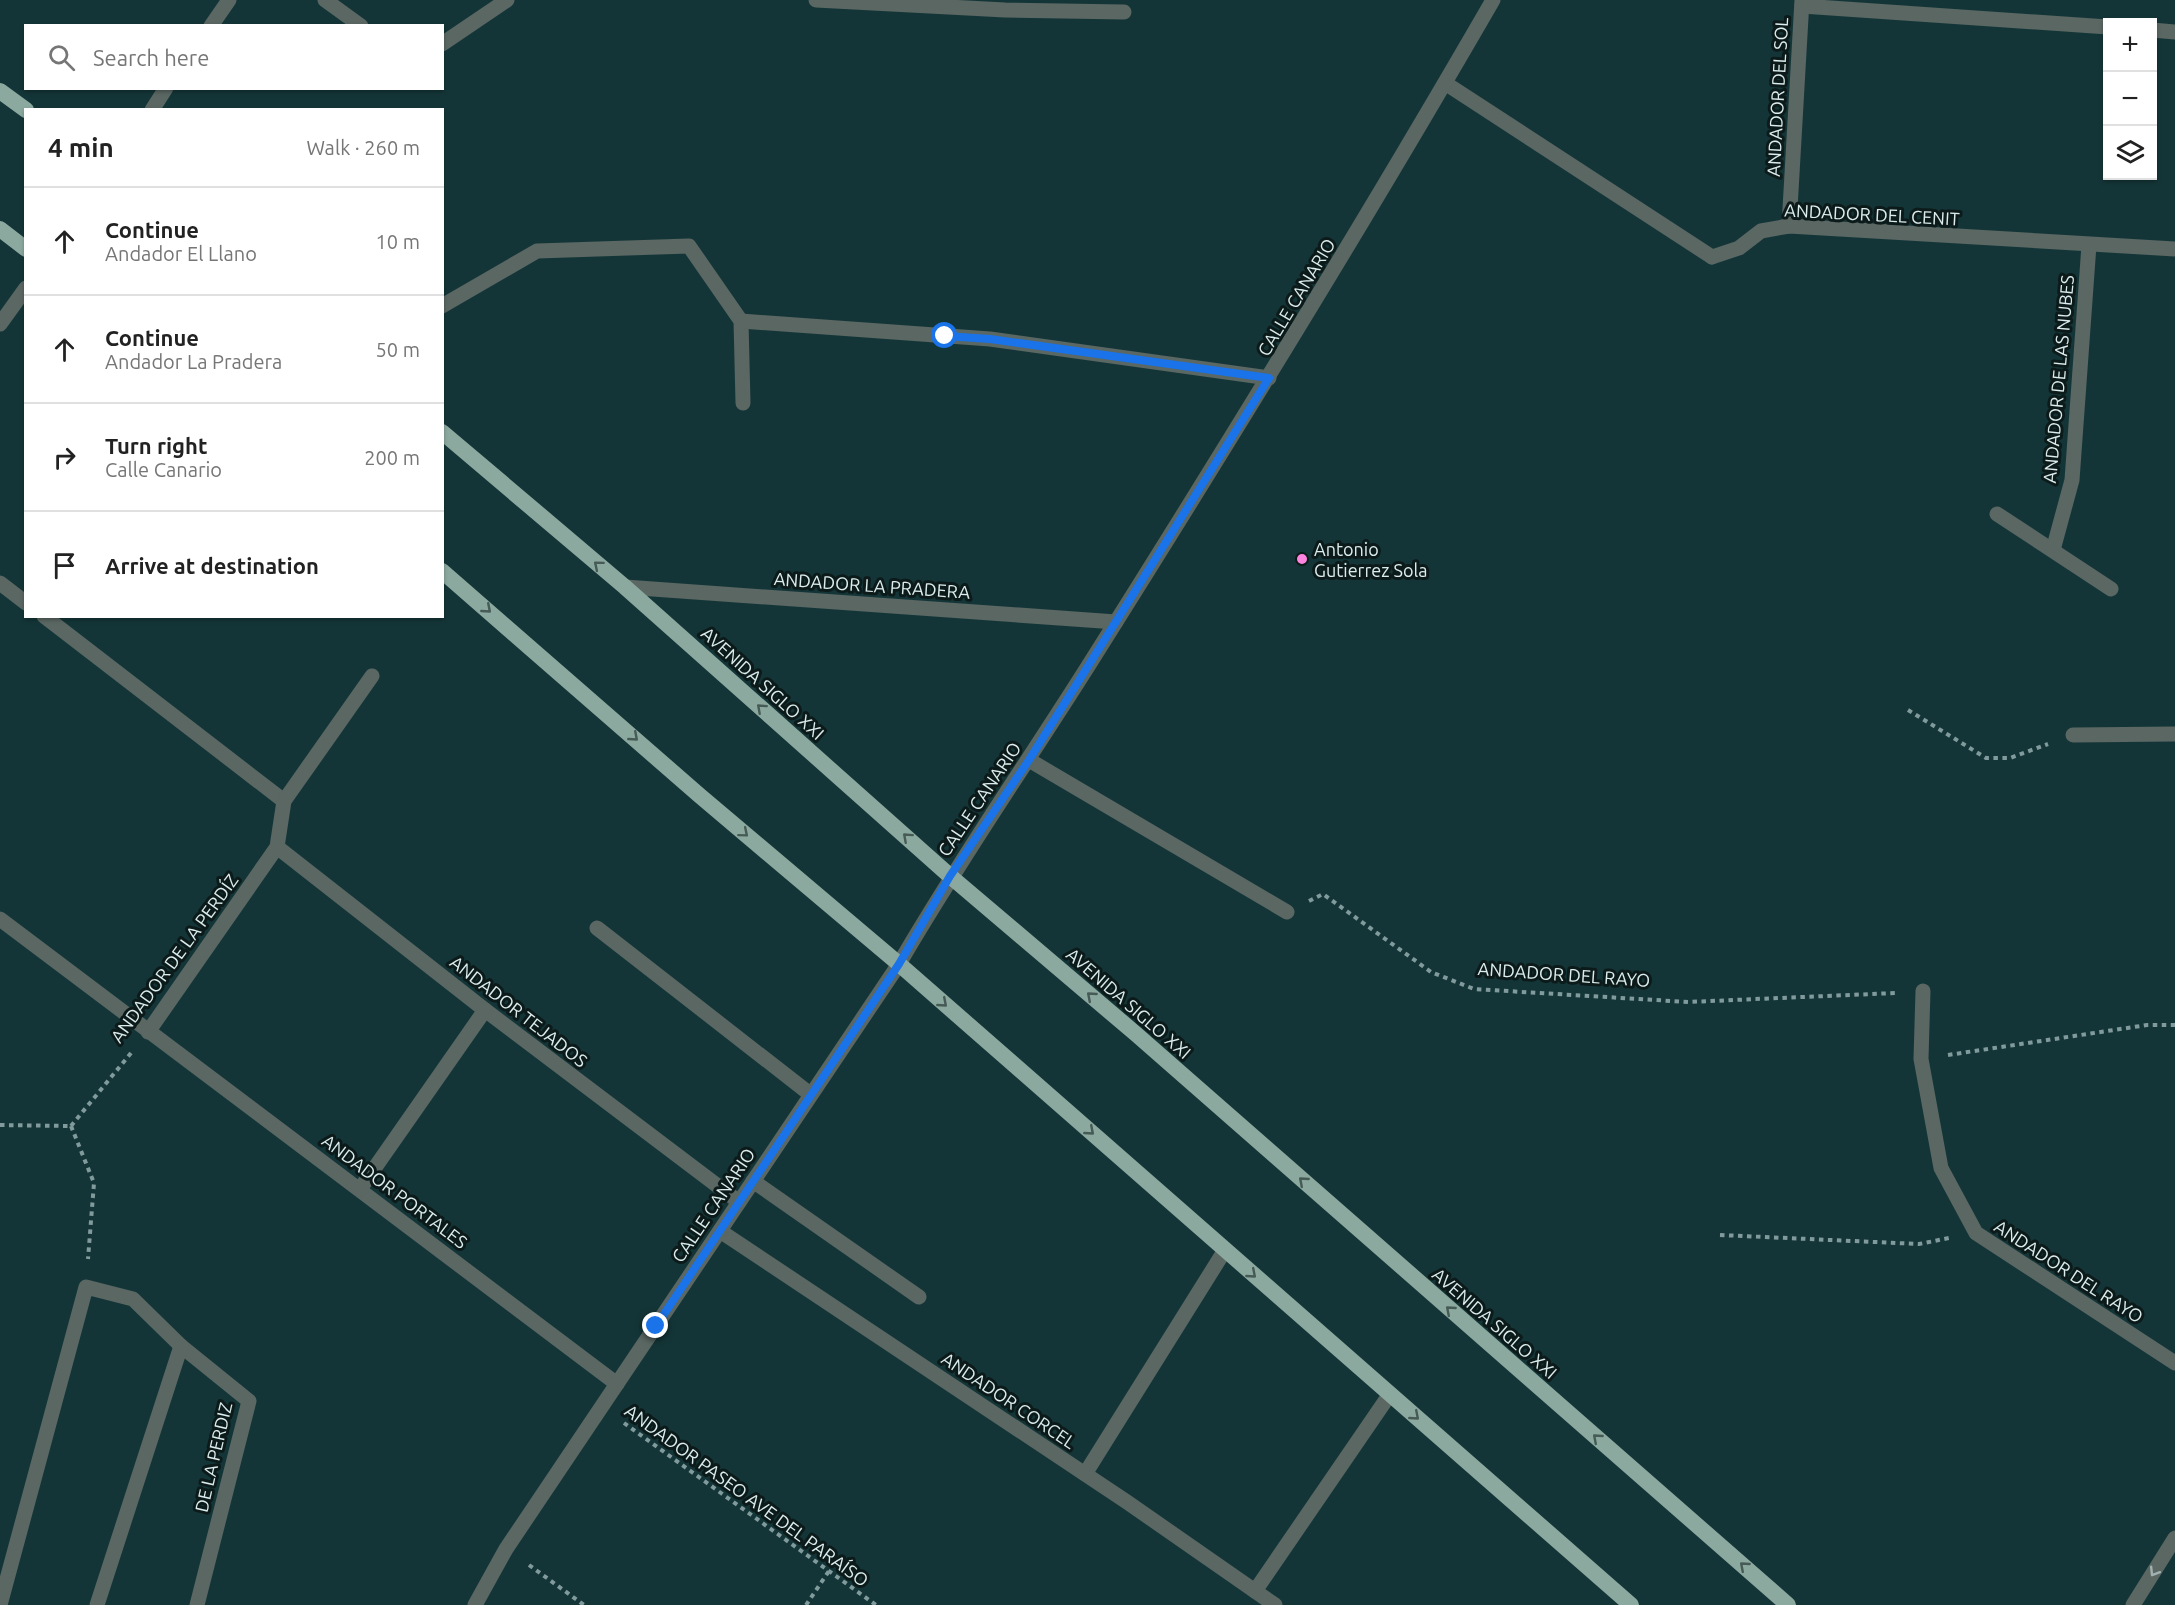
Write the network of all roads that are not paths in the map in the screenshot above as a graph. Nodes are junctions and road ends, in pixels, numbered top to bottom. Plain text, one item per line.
1 (229, 0) edge
2 (325, 0) edge
3 (507, 0) edge
4 (816, 0) edge
5 (1493, 0) edge
6 (1802, 3) edge
7 (1938, 8) edge
8 (1124, 12) dead end
9 (212, 24) edge
10 (358, 24) edge
11 (2103, 26) edge
12 (2157, 30) edge
13 (2175, 32) edge
14 (444, 43) edge
15 (1445, 83) junction
16 (165, 90) edge
17 (0, 91) edge
18 (153, 108) edge
19 (24, 109) edge
20 (1789, 226) junction
21 (0, 229) edge
22 (2089, 245) junction
23 (24, 247) edge
24 (2175, 249) edge
25 (24, 291) edge
26 (444, 305) edge
27 (741, 321) junction
28 (0, 324) edge
29 (1269, 378) junction
30 (743, 402) dead end
31 (444, 434) edge
32 (1997, 514) dead end
33 (2053, 550) junction
34 (444, 573) edge
35 (0, 583) edge
36 (625, 587) junction
37 (2111, 589) dead end
38 (24, 601) edge
39 (47, 618) edge
40 (1116, 622) junction
41 (372, 676) dead end
42 (2175, 734) edge
43 (2073, 735) road end
44 (1029, 760) junction
45 (285, 801) junction
46 (278, 847) junction
47 (950, 876) junction
48 (1287, 912) road end
49 (0, 920) edge
50 (597, 928) dead end
51 (899, 964) junction
52 (1923, 991) road end
53 (485, 1010) junction
54 (148, 1032) junction
55 (810, 1094) junction
56 (753, 1182) junction
57 (360, 1189) junction
58 (738, 1202) junction
59 (720, 1231) junction
60 (1225, 1250) junction
61 (919, 1297) dead end
62 (181, 1346) junction
63 (2175, 1363) edge
64 (617, 1384) junction
65 (1390, 1394) junction
66 (1085, 1474) junction
67 (2175, 1538) edge
68 (1255, 1591) junction
69 (0, 1605) edge
70 (97, 1605) edge
71 (197, 1605) edge
72 (475, 1605) edge
73 (1275, 1605) edge
74 (1631, 1605) edge
75 (1788, 1605) edge
76 (2133, 1605) edge

1 - 9 street
2 - 10 street
3 - 14 street
4 - 8 street
5 - 15 street, CALLE CANARIO
6 - 7 street, ANDADOR DEL SOL
6 - 20 street, ANDADOR DEL SOL
7 - 11 street, ANDADOR DEL SOL
12 - 13 street
15 - 20 street, ANDADOR DEL CENIT
15 - 29 street, CALLE CANARIO
16 - 18 street
17 - 19 highway
20 - 22 street, ANDADOR DEL CENIT
21 - 23 highway
22 - 24 street, ANDADOR DEL CENIT
22 - 33 street, ANDADOR DE LAS NUBES
25 - 28 street
26 - 27 street
27 - 29 street
27 - 30 street
29 - 40 street, CALLE CANARIO
36 -> 31 highway, AVENIDA SIGLO XXI
32 - 33 street
33 - 37 street
34 -> 51 highway
35 - 38 street
36 - 40 street, ANDADOR LA PRADERA
47 -> 36 highway, AVENIDA SIGLO XXI
39 - 45 street
40 - 44 street, CALLE CANARIO
41 - 45 street
42 - 43 street
44 - 47 street, CALLE CANARIO
44 - 48 street
45 - 46 street, ANDADOR DE LA PERDÍZ
46 - 53 street, ANDADOR TEJADOS
46 - 54 street, ANDADOR DE LA PERDÍZ
47 - 51 street, CALLE CANARIO
75 -> 47 highway, AVENIDA SIGLO XXI
49 - 54 street, ANDADOR PORTALES
50 - 55 street
51 - 55 street, CALLE CANARIO
51 -> 60 highway
52 - 63 street, ANDADOR DEL RAYO
53 - 57 street
53 - 58 street, ANDADOR TEJADOS
54 - 57 street, ANDADOR PORTALES
55 - 56 street, CALLE CANARIO
56 - 58 street, CALLE CANARIO
56 - 61 street
57 - 64 street, ANDADOR PORTALES
58 - 59 street, CALLE CANARIO
59 - 64 street, CALLE CANARIO
59 - 66 street, ANDADOR CORCEL
60 -> 65 highway
60 - 66 street
62 - 69 street, DE LA PERDIZ
62 - 70 street
62 - 71 street, DE LA PERDIZ
64 - 72 street, CALLE CANARIO
65 - 68 street
65 -> 74 highway
66 - 68 street, ANDADOR CORCEL
67 -> 76 street
68 - 73 street, ANDADOR CORCEL

